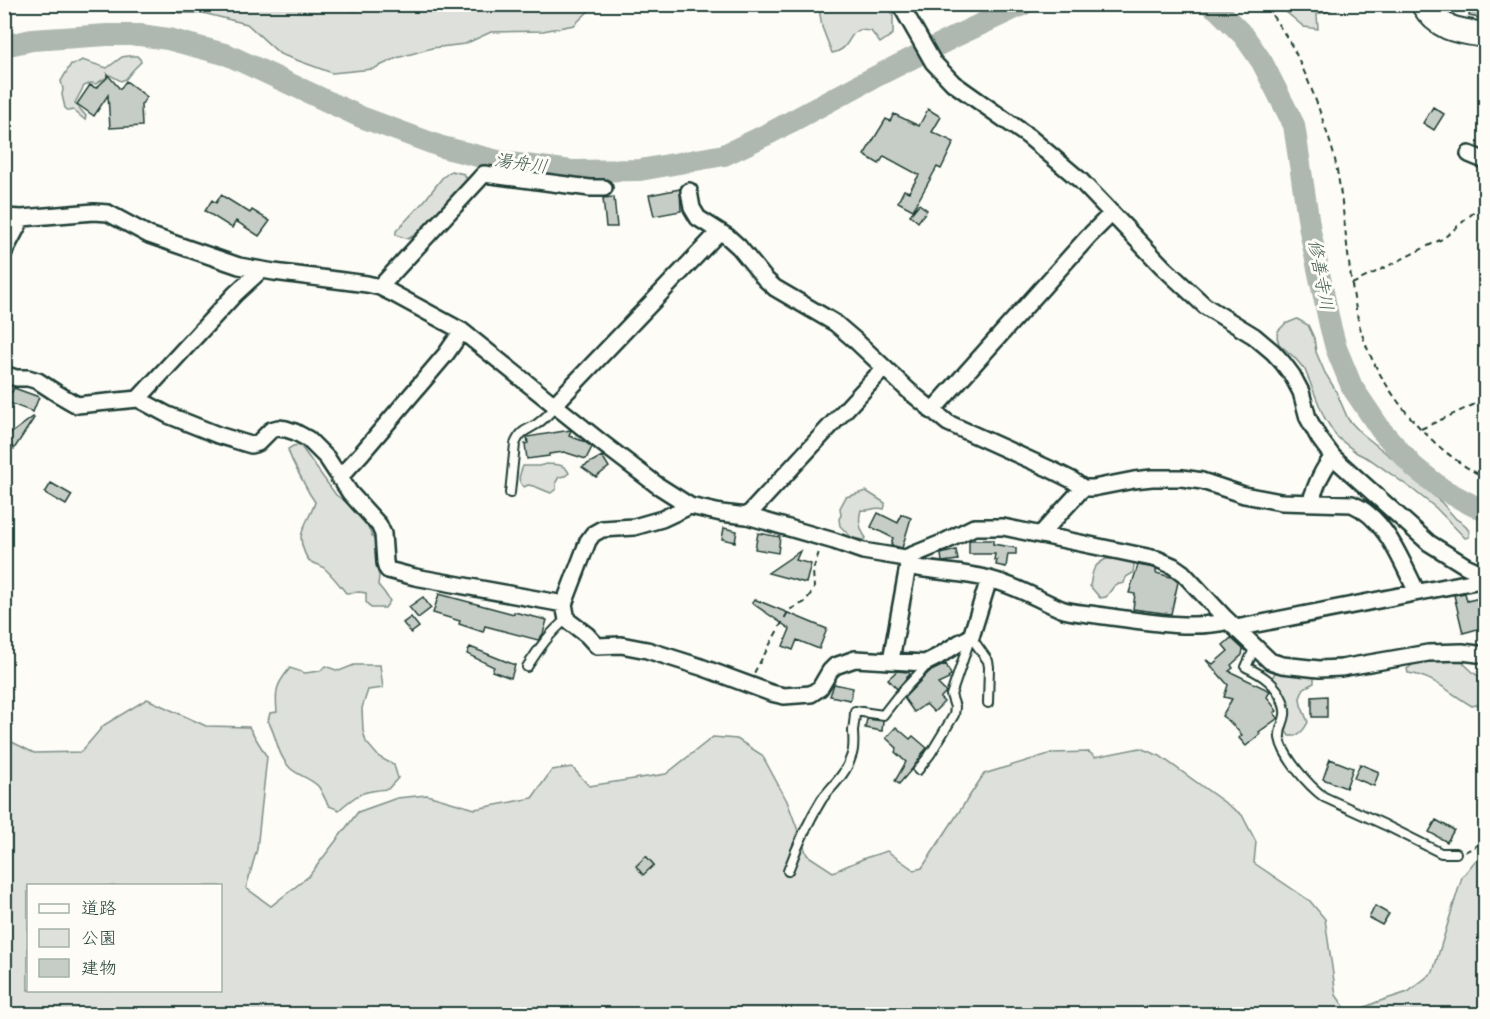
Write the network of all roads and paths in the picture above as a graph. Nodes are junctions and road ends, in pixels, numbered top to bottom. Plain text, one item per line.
1 (900, 4) edge
2 (1423, 4) edge
3 (1272, 15) dead end
4 (1485, 35) edge
5 (1469, 154) dead end
6 (1485, 161) edge
7 (604, 188) dead end
8 (689, 191) dead end
9 (1485, 202) edge
10 (1112, 213) junction
11 (4, 217) edge
12 (22, 218) junction
13 (719, 232) junction
14 (4, 252) edge
15 (261, 270) junction
16 (1352, 284) junction
17 (380, 287) junction
18 (462, 331) junction
19 (884, 368) junction
20 (4, 374) edge
21 (138, 399) junction
22 (1485, 399) edge
23 (555, 406) junction
24 (932, 411) junction
25 (1421, 429) junction
26 (1333, 457) junction
27 (339, 478) junction
28 (1485, 478) edge
29 (1083, 488) junction
30 (510, 492) dead end
31 (1310, 503) junction
32 (690, 506) junction
33 (747, 516) junction
34 (1040, 535) junction
35 (823, 538) junction
36 (907, 562) junction
37 (1485, 577) edge
38 (989, 579) junction
39 (1417, 592) junction
40 (564, 617) junction
41 (1232, 625) junction
42 (971, 637) junction
43 (1255, 647) junction
44 (1485, 655) edge
45 (891, 660) junction
46 (931, 661) junction
47 (527, 667) dead end
48 (747, 684) junction
49 (988, 703) dead end
50 (918, 770) dead end
51 (1485, 840) edge
52 (1456, 853) joint
53 (788, 871) dead end

1 - 10 street
2 - 4 main road
3 - 16 path
5 - 6 street
7 - 17 street
8 - 13 street
9 - 16 path
10 - 24 street
10 - 26 street
11 - 12 street
12 - 14 street
12 - 15 street
13 - 19 street
13 - 23 street
15 - 17 street
15 - 21 street
16 - 25 path
17 - 18 street
18 - 23 street
18 - 27 street
19 - 24 street
19 - 33 street
20 - 21 street
21 - 27 street
22 - 25 path
23 - 30 lane
23 - 32 street
24 - 29 street
25 - 28 path
26 - 31 street
26 - 37 street
27 - 40 street
29 - 31 street
29 - 34 street
31 - 39 street
32 - 33 street
32 - 40 street
33 - 35 street
34 - 36 street
34 - 41 street
35 - 36 street
35 - 48 path
36 - 38 street
36 - 45 street
37 - 39 street
38 - 41 street
38 - 42 street
39 - 41 street
40 - 47 lane
40 - 48 street
41 - 43 street
42 - 46 street
42 - 49 lane
42 - 50 lane
43 - 44 street
43 - 52 lane
45 - 46 street
45 - 48 street
46 - 53 lane
51 - 52 path

